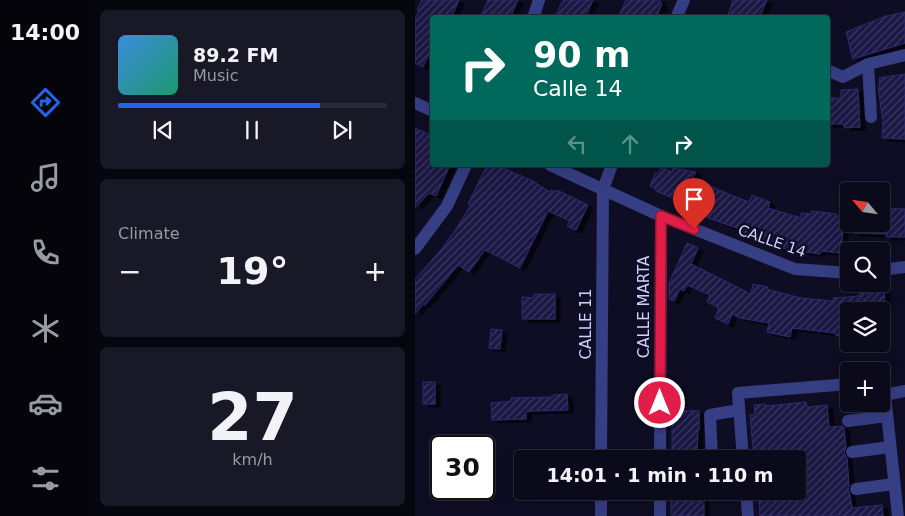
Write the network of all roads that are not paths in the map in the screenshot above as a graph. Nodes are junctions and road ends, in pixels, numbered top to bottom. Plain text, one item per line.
1 (539, 0) edge
2 (684, 0) edge
3 (534, 15) edge
4 (677, 15) edge
5 (905, 55) edge
6 (869, 64) junction
7 (830, 71) edge
8 (415, 103) edge
9 (430, 110) edge
10 (871, 117) dead end
11 (465, 167) edge
12 (554, 167) edge
13 (611, 167) edge
14 (603, 190) junction
15 (661, 216) junction
16 (415, 249) edge
17 (905, 267) edge
18 (890, 269) edge
19 (840, 273) edge
20 (840, 385) edge
21 (905, 391) edge
22 (890, 394) edge
23 (739, 410) junction
24 (886, 412) edge
25 (887, 416) junction
26 (848, 421) dead end
27 (890, 447) junction
28 (601, 450) edge
29 (660, 450) edge
30 (712, 450) edge
31 (742, 450) edge
32 (852, 452) dead end
33 (894, 484) junction
34 (856, 489) dead end
35 (601, 500) edge
36 (660, 500) edge
37 (747, 500) edge
38 (601, 516) edge
39 (660, 516) edge
40 (748, 516) edge
41 (898, 516) edge

1 - 3 street
2 - 4 street
5 - 6 street
6 - 7 street
6 - 10 street
8 - 9 street
11 - 16 street
12 - 14 street, CALLE 14
13 - 14 street, CALLE 11
14 - 15 street, CALLE 14
14 - 28 street, CALLE 11
15 - 19 street, CALLE 14
15 - 29 street, CALLE MARTA
17 - 18 street
20 - 23 street
21 - 22 street
23 - 30 street
23 - 31 street
24 - 25 street
25 - 26 street
25 - 27 street
27 - 32 street
27 - 33 street
33 - 34 street
33 - 41 street
35 - 38 street
36 - 39 street
37 - 40 street

